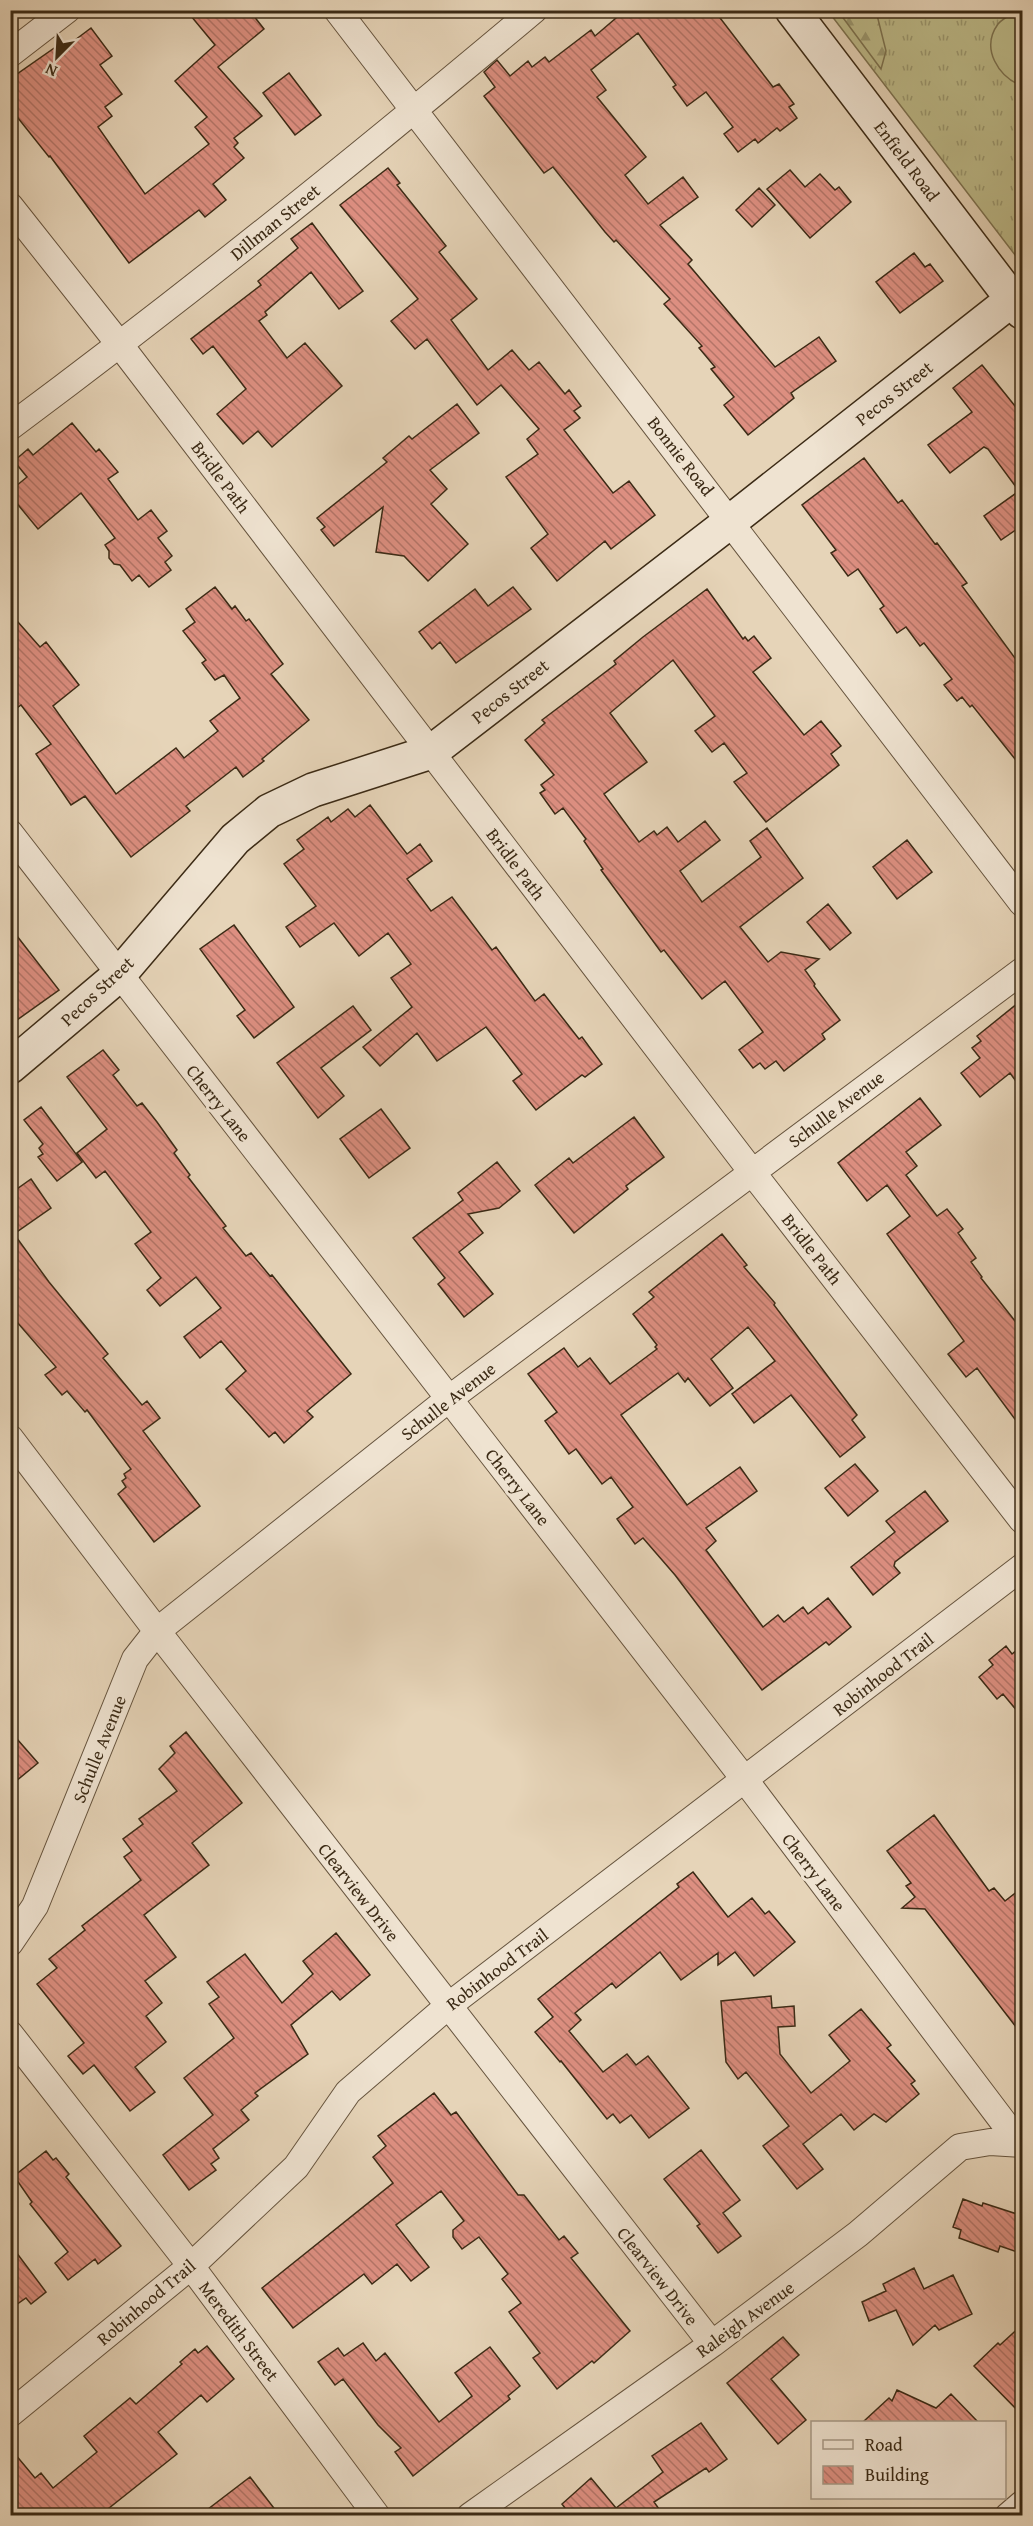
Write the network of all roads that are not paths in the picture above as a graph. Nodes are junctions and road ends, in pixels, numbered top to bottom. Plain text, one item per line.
1 (67, 10) edge
2 (337, 10) edge
3 (534, 10) edge
4 (792, 10) edge
5 (10, 54) edge
6 (415, 111) junction
7 (10, 206) edge
8 (1018, 305) edge
9 (120, 345) junction
10 (10, 427) edge
11 (731, 522) junction
12 (431, 752) junction
13 (10, 833) edge
14 (1023, 903) edge
15 (1023, 971) edge
16 (119, 975) junction
17 (10, 1067) edge
18 (752, 1172) junction
19 (450, 1398) junction
20 (10, 1438) edge
21 (1023, 1520) edge
22 (1023, 1567) edge
23 (157, 1631) junction
24 (745, 1780) junction
25 (10, 1943) edge
26 (448, 2006) junction
27 (10, 2034) edge
28 (1021, 2144) edge
29 (191, 2266) junction
30 (712, 2344) junction
31 (10, 2414) edge
32 (1023, 2504) edge
33 (377, 2516) edge
34 (470, 2516) edge
35 (1008, 2516) edge

1 - 5 street
2 - 6 street, Bonnie Road
3 - 6 street, Dillman Street
4 - 8 street, Enfield Road
6 - 9 street, Dillman Street
6 - 11 street, Bonnie Road
7 - 9 street, Bridle Path
8 - 11 street, Pecos Street
9 - 10 street, Dillman Street
9 - 12 street, Bridle Path
11 - 12 street, Pecos Street
11 - 14 street, Bonnie Road
12 - 16 street, Pecos Street
12 - 18 street, Bridle Path
13 - 16 street, Cherry Lane
15 - 18 street, Schulle Avenue
16 - 17 street, Pecos Street
16 - 19 street, Cherry Lane
18 - 19 street, Schulle Avenue
18 - 21 street, Bridle Path
19 - 23 street, Schulle Avenue
19 - 24 street, Cherry Lane
20 - 23 street, Clearview Drive
22 - 24 street, Robinhood Trail
23 - 25 street, Schulle Avenue
23 - 26 street, Clearview Drive
24 - 26 street, Robinhood Trail
24 - 28 street, Cherry Lane
26 - 29 street, Robinhood Trail
26 - 30 street, Clearview Drive
27 - 29 street, Meredith Street
28 - 30 street, Raleigh Avenue
29 - 31 street, Robinhood Trail
29 - 33 street, Meredith Street
30 - 34 street, Raleigh Avenue
32 - 35 street

